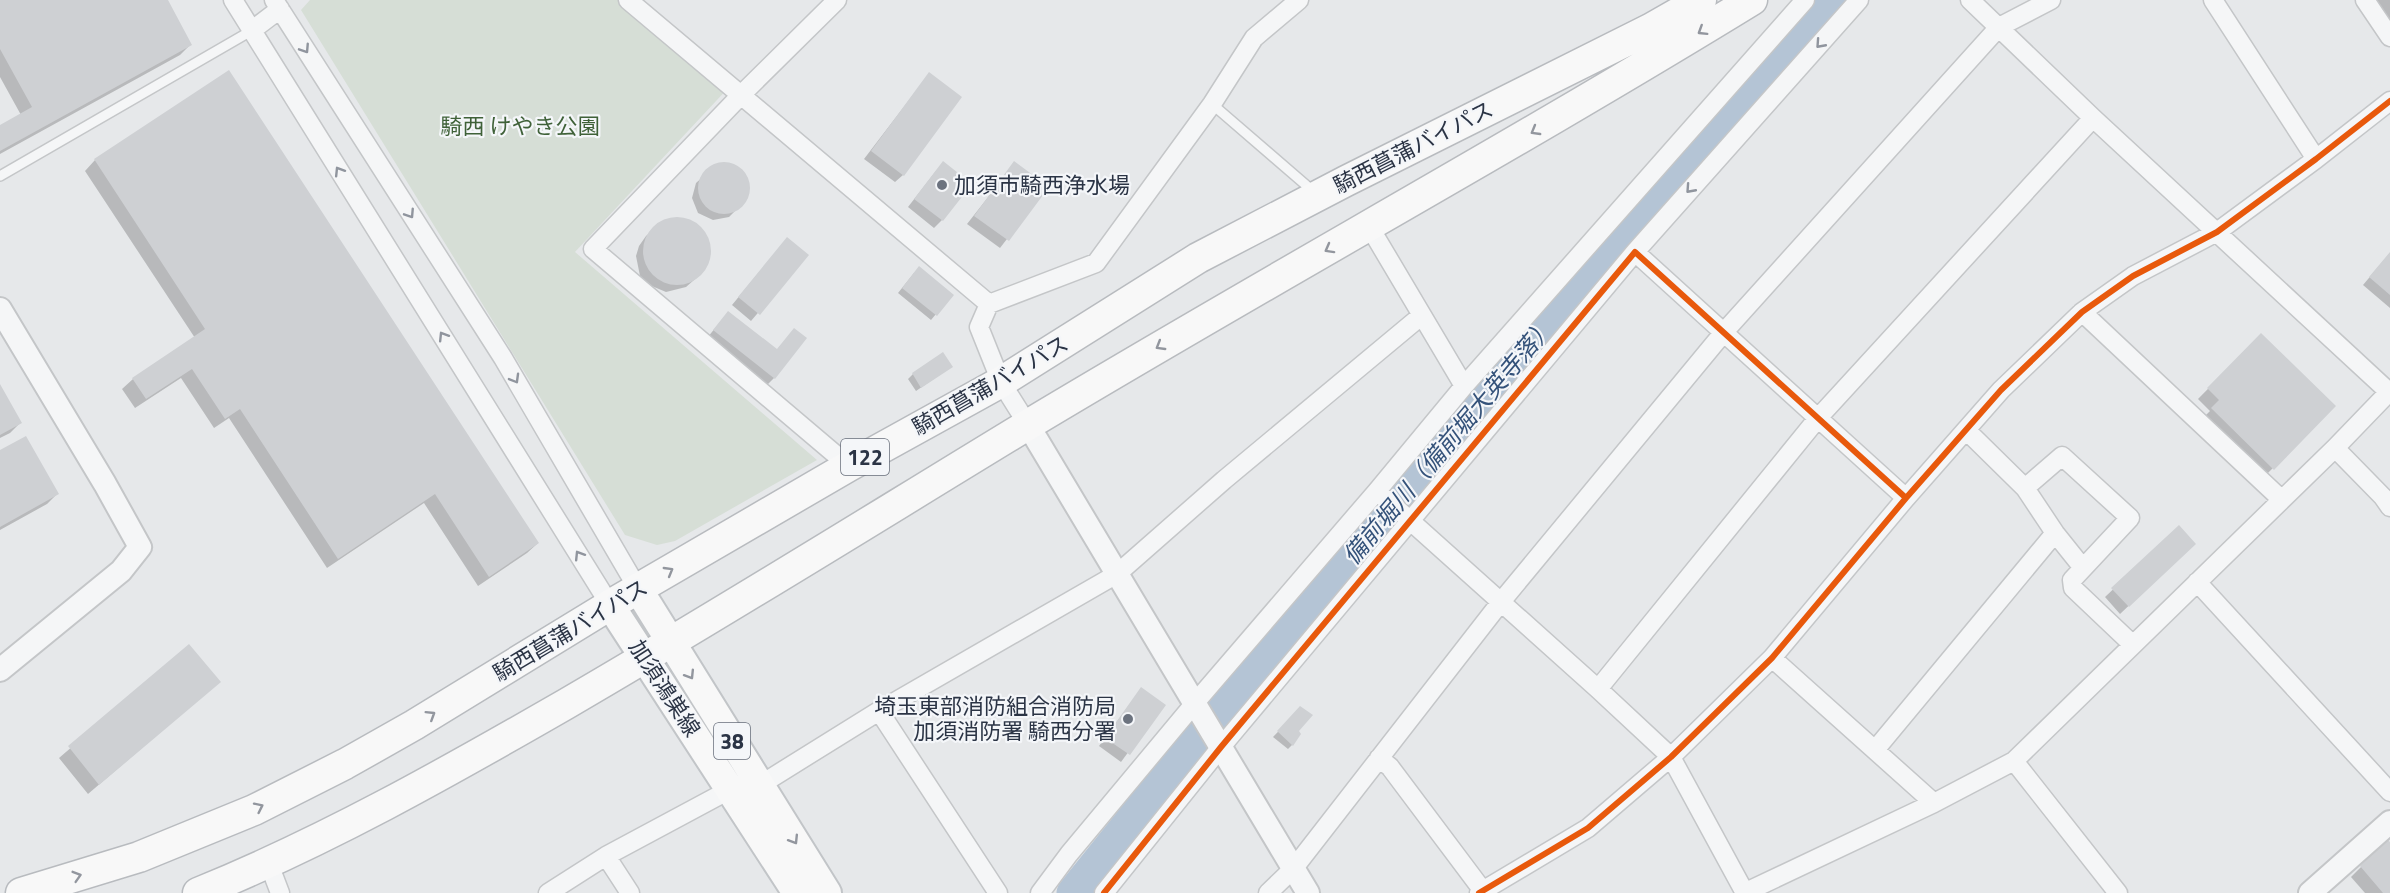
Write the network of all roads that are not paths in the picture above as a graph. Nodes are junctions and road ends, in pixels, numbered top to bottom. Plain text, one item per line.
1 (233, 0) edge
2 (628, 0) edge
3 (837, 0) edge
4 (1299, 0) edge
5 (1701, 0) edge
6 (1752, 0) edge
7 (1805, 0) edge
8 (1859, 0) edge
9 (1970, 0) edge
10 (2050, 0) edge
11 (2213, 0) edge
12 (2365, 0) edge
13 (281, 3) edge
14 (1999, 27) junction
15 (251, 30) junction
16 (2390, 37) edge
17 (742, 94) junction
18 (2390, 101) edge
19 (1212, 104) junction
20 (2093, 118) junction
21 (2316, 159) junction
22 (0, 176) edge
23 (1318, 195) junction
24 (1369, 226) junction
25 (2217, 232) junction
26 (1635, 252) junction
27 (989, 304) junction
28 (0, 309) edge
29 (2082, 312) junction
30 (1421, 316) junction
31 (1724, 332) junction
32 (1001, 382) junction
33 (1464, 386) junction
34 (2390, 391) edge
35 (1818, 418) junction
36 (1028, 425) junction
37 (1966, 430) junction
38 (2335, 448) junction
39 (849, 466) junction
40 (2025, 488) junction
41 (1379, 494) junction
42 (1906, 498) junction
43 (2280, 499) junction
44 (2390, 507) edge
45 (1407, 518) junction
46 (2055, 533) junction
47 (2083, 568) junction
48 (1117, 574) junction
49 (2198, 582) junction
50 (638, 589) junction
51 (1500, 603) junction
52 (610, 605) junction
53 (2132, 644) junction
54 (657, 650) junction
55 (1772, 658) junction
56 (0, 669) edge
57 (1598, 689) junction
58 (1194, 704) junction
59 (879, 711) junction
60 (1218, 743) junction
61 (1875, 750) junction
62 (1671, 757) junction
63 (1379, 758) junction
64 (2014, 761) junction
65 (760, 785) junction
66 (730, 789) junction
67 (2390, 792) edge
68 (1934, 803) junction
69 (2390, 822) edge
70 (606, 856) junction
71 (269, 864) junction
72 (1294, 868) junction
73 (2318, 890) edge
74 (551, 892) edge
75 (1481, 892) edge
76 (21, 893) edge
77 (198, 893) edge
78 (280, 893) edge
79 (630, 893) edge
80 (797, 893) edge
81 (827, 893) edge
82 (998, 893) edge
83 (1040, 893) edge
84 (1104, 893) edge
85 (1268, 893) edge
86 (1308, 893) edge
87 (1744, 893) edge
88 (2118, 893) edge

1 - 15 street
2 - 17 street
3 - 17 street
4 - 19 street
5 - 23 highway, 騎西菖蒲バイパス / 122
6 -> 24 highway, 騎西菖蒲バイパス / 122
7 - 33 street
8 -> 26 street
9 - 14 street
10 - 14 street
11 - 21 street
12 - 16 street
13 - 15 street
13 -> 50 street
14 - 20 street
14 - 31 street
15 - 22 lane
52 -> 15 street
17 - 27 street
17 - 39 street
18 - 21 street
19 - 23 lane
19 - 27 street
20 - 25 street
20 - 35 street
21 - 25 street
23 - 32 highway, 騎西菖蒲バイパス / 122
24 - 30 street
24 -> 36 highway, 騎西菖蒲バイパス / 122
25 - 29 street
25 - 34 street
26 - 31 street
26 - 45 street
27 - 32 street
28 - 56 street
29 - 37 street
29 - 43 street
30 - 33 street
30 - 48 street
31 - 35 street
31 - 51 street
32 - 36 street
32 - 39 highway, 騎西菖蒲バイパス / 122
33 - 41 street
34 - 38 street
35 - 42 street
35 - 57 street
36 - 48 street
36 - 54 highway, 騎西菖蒲バイパス / 122
37 - 40 street
37 - 42 street
38 - 43 street
38 - 44 street
50 -> 39 highway, 騎西菖蒲バイパス / 122
40 - 46 street
40 - 47 street
41 - 45 street
41 - 58 street
42 - 55 street
43 - 49 street
45 - 51 street
45 - 60 street
46 - 47 street
46 - 61 street
47 - 53 street
48 - 58 street
48 - 59 street
49 - 53 street
49 - 67 street
50 - 52 highway, 騎西菖蒲バイパス / 122
50 - 54 main road, 加須鴻巣線 / 38
51 - 57 street
51 - 63 street
52 - 54 main road, 加須鴻巣線 / 38
76 -> 52 highway, 騎西菖蒲バイパス / 122
53 - 64 street
54 -> 65 main road, 加須鴻巣線 / 38
54 - 66 main road, 加須鴻巣線 / 38
54 - 71 highway, 騎西菖蒲バイパス / 122
55 - 61 street
55 - 62 street
57 - 62 street
58 - 60 street
58 - 83 street
59 - 65 street
59 - 82 street
60 - 72 street
60 - 84 street
61 - 68 street
62 - 75 street
62 - 87 street
63 - 72 street
63 - 75 street
64 - 68 street
64 - 88 street
65 -> 81 main road, 加須鴻巣線 / 38
66 - 70 street
66 - 80 main road, 加須鴻巣線 / 38
68 - 87 street
69 - 73 street
70 - 74 street
70 - 79 street
71 - 77 highway, 騎西菖蒲バイパス / 122
71 - 78 street
72 - 85 street
72 - 86 street

